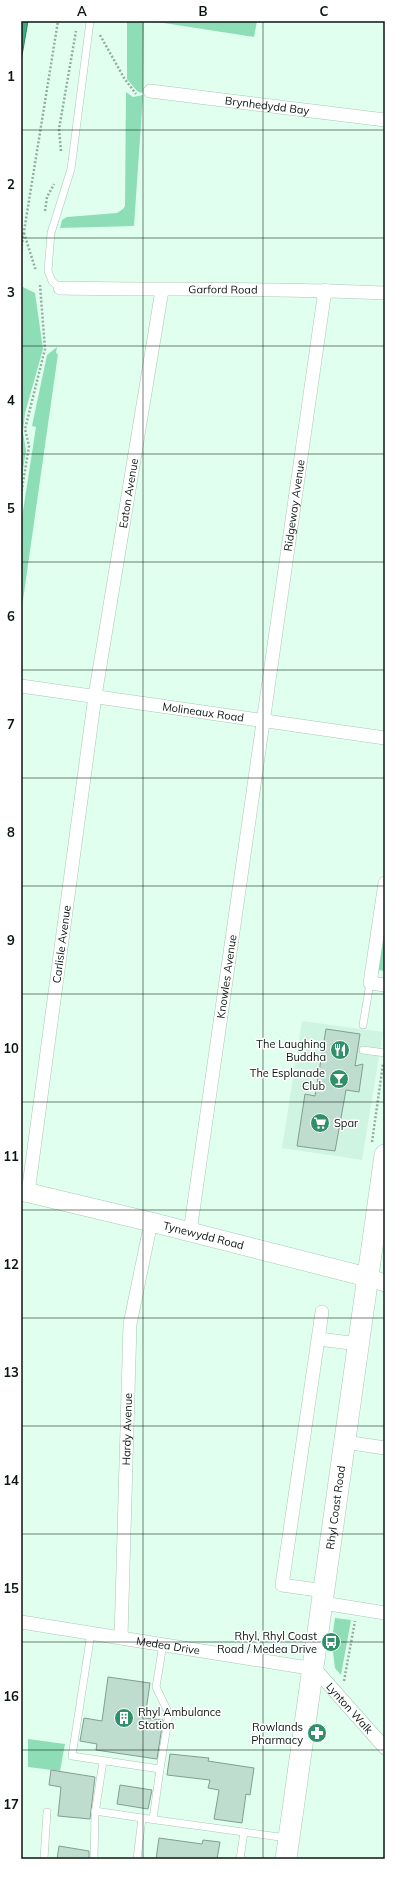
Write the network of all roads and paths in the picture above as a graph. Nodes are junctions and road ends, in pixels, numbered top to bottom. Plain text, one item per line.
1 (58, 21) edge
2 (90, 21) edge
3 (76, 29) dead end
4 (99, 34) dead end
5 (150, 91) joint
6 (385, 120) edge
7 (61, 155) dead end
8 (56, 181) dead end
9 (44, 219) dead end
10 (24, 233) junction
11 (21, 250) edge
12 (37, 274) dead end
13 (39, 281) dead end
14 (60, 288) joint
15 (162, 290) junction
16 (325, 290) junction
17 (385, 292) edge
18 (21, 495) edge
19 (21, 686) edge
20 (95, 696) junction
21 (262, 721) junction
22 (385, 738) edge
23 (385, 883) edge
24 (370, 982) junction
25 (385, 985) edge
26 (363, 1025) dead end
27 (363, 1050) dead end
28 (385, 1053) edge
29 (378, 1151) edge
30 (24, 1192) edge
31 (151, 1222) junction
32 (190, 1232) junction
33 (376, 1280) edge
34 (322, 1312) dead end
35 (319, 1339) junction
36 (358, 1344) junction
37 (345, 1442) junction
38 (385, 1448) edge
39 (324, 1597) junction
40 (357, 1608) junction
41 (385, 1613) edge
42 (21, 1622) edge
43 (91, 1633) junction
44 (121, 1638) junction
45 (163, 1644) junction
46 (314, 1669) junction
47 (341, 1697) junction
48 (385, 1748) edge
49 (103, 1761) junction
50 (160, 1769) junction
51 (95, 1811) junction
52 (47, 1812) dead end
53 (142, 1818) junction
54 (153, 1819) junction
55 (244, 1832) junction
56 (289, 1839) junction
57 (44, 1859) edge
58 (94, 1859) edge
59 (137, 1859) edge
60 (240, 1859) edge
61 (286, 1859) edge

1 - 10 path
2 - 14 lane
3 - 7 path
4 - 5 path
5 - 6 street, Brynhedydd Bay
8 - 9 path
10 - 11 path
10 - 12 path
13 - 18 path
14 - 15 street, Garford Road
15 - 16 street, Garford Road
15 - 20 street, Eaton Avenue
16 - 17 street, Garford Road
16 - 21 street, Ridgeway Avenue
19 - 20 street, Molineaux Road
20 - 21 street, Molineaux Road
20 - 30 street, Carlisle Avenue
21 - 22 street, Molineaux Road
21 - 32 street, Knowles Avenue
23 - 24 street
24 - 25 street
24 - 26 lane
27 - 28 lane
28 - 29 path
29 - 33 main road, Rhyl Coast Road
30 - 31 main road, Tynewydd Road
31 - 32 main road, Tynewydd Road
31 - 44 street, Hardy Avenue
32 - 33 main road, Tynewydd Road
33 - 36 main road, Rhyl Coast Road
34 - 35 street
35 - 36 street
35 - 39 street
36 - 37 main road, Rhyl Coast Road
37 - 38 street
37 - 39 main road, Rhyl Coast Road
39 - 40 street
39 - 46 main road, Rhyl Coast Road
40 - 41 street
40 - 47 path
42 - 43 street, Medea Drive
43 - 44 street, Medea Drive
43 - 49 lane
44 - 45 street, Medea Drive
45 - 46 street, Medea Drive
45 - 50 lane
46 - 47 street, Lynton Walk
46 - 56 main road, Rhyl Coast Road
47 - 48 street, Lynton Walk
49 - 50 lane
49 - 51 lane
50 - 54 lane
51 - 53 lane
51 - 58 lane
52 - 57 lane
53 - 54 lane
53 - 59 lane
54 - 55 lane
55 - 56 lane
55 - 60 lane
56 - 61 main road, Rhyl Coast Road

